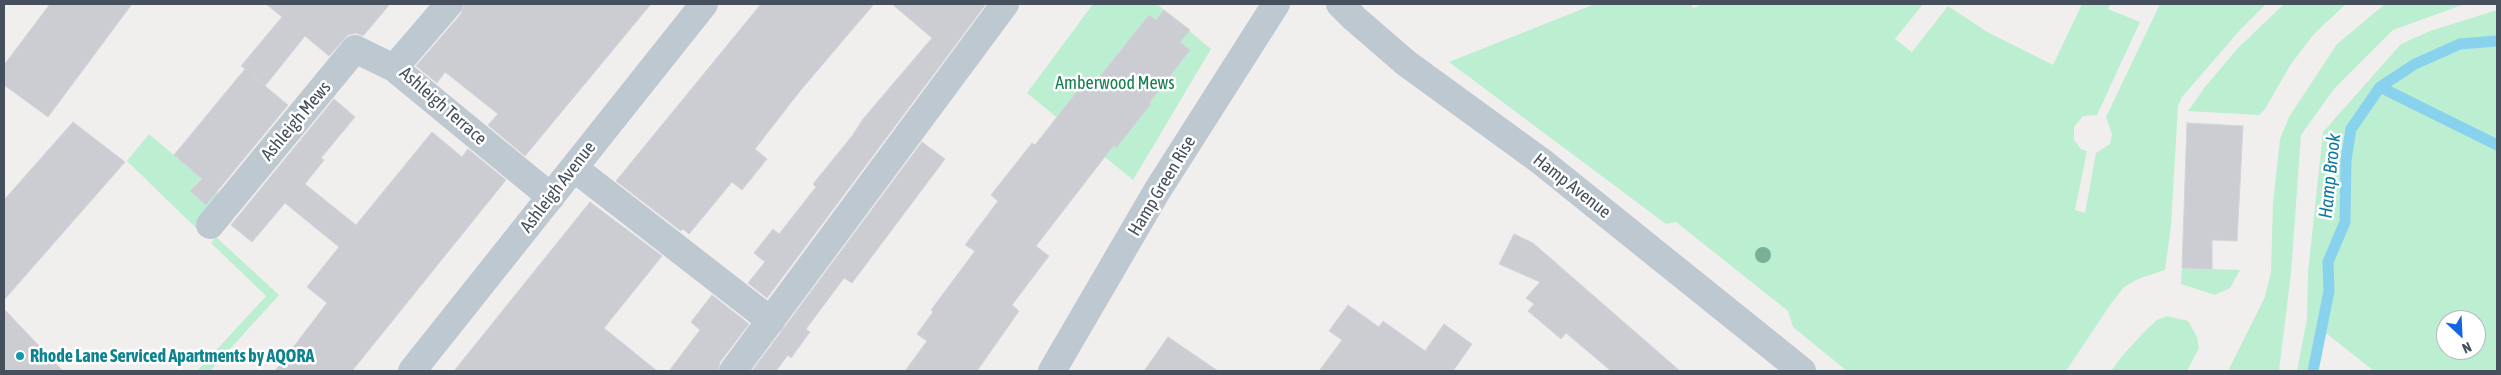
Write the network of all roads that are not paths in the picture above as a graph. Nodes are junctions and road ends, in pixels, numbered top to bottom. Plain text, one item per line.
1 (449, 4) edge
2 (704, 4) edge
3 (1005, 4) edge
4 (1276, 4) edge
5 (1340, 4) edge
6 (394, 68) junction
7 (574, 168) junction
8 (551, 197) junction
9 (210, 226) dead end
10 (771, 321) junction
11 (412, 371) edge
12 (733, 371) edge
13 (1052, 371) edge
14 (1802, 371) edge

1 - 6 street, Ashleigh Terrace
2 - 7 street, Ashleigh Avenue
3 - 10 street
4 - 13 street, Hamp Green Rise
5 - 14 street, Hamp Avenue
6 - 8 street, Ashleigh Terrace
6 - 9 street, Ashleigh Mews
7 - 8 street, Ashleigh Avenue
7 - 10 street
8 - 11 street, Ashleigh Avenue
10 - 12 street

